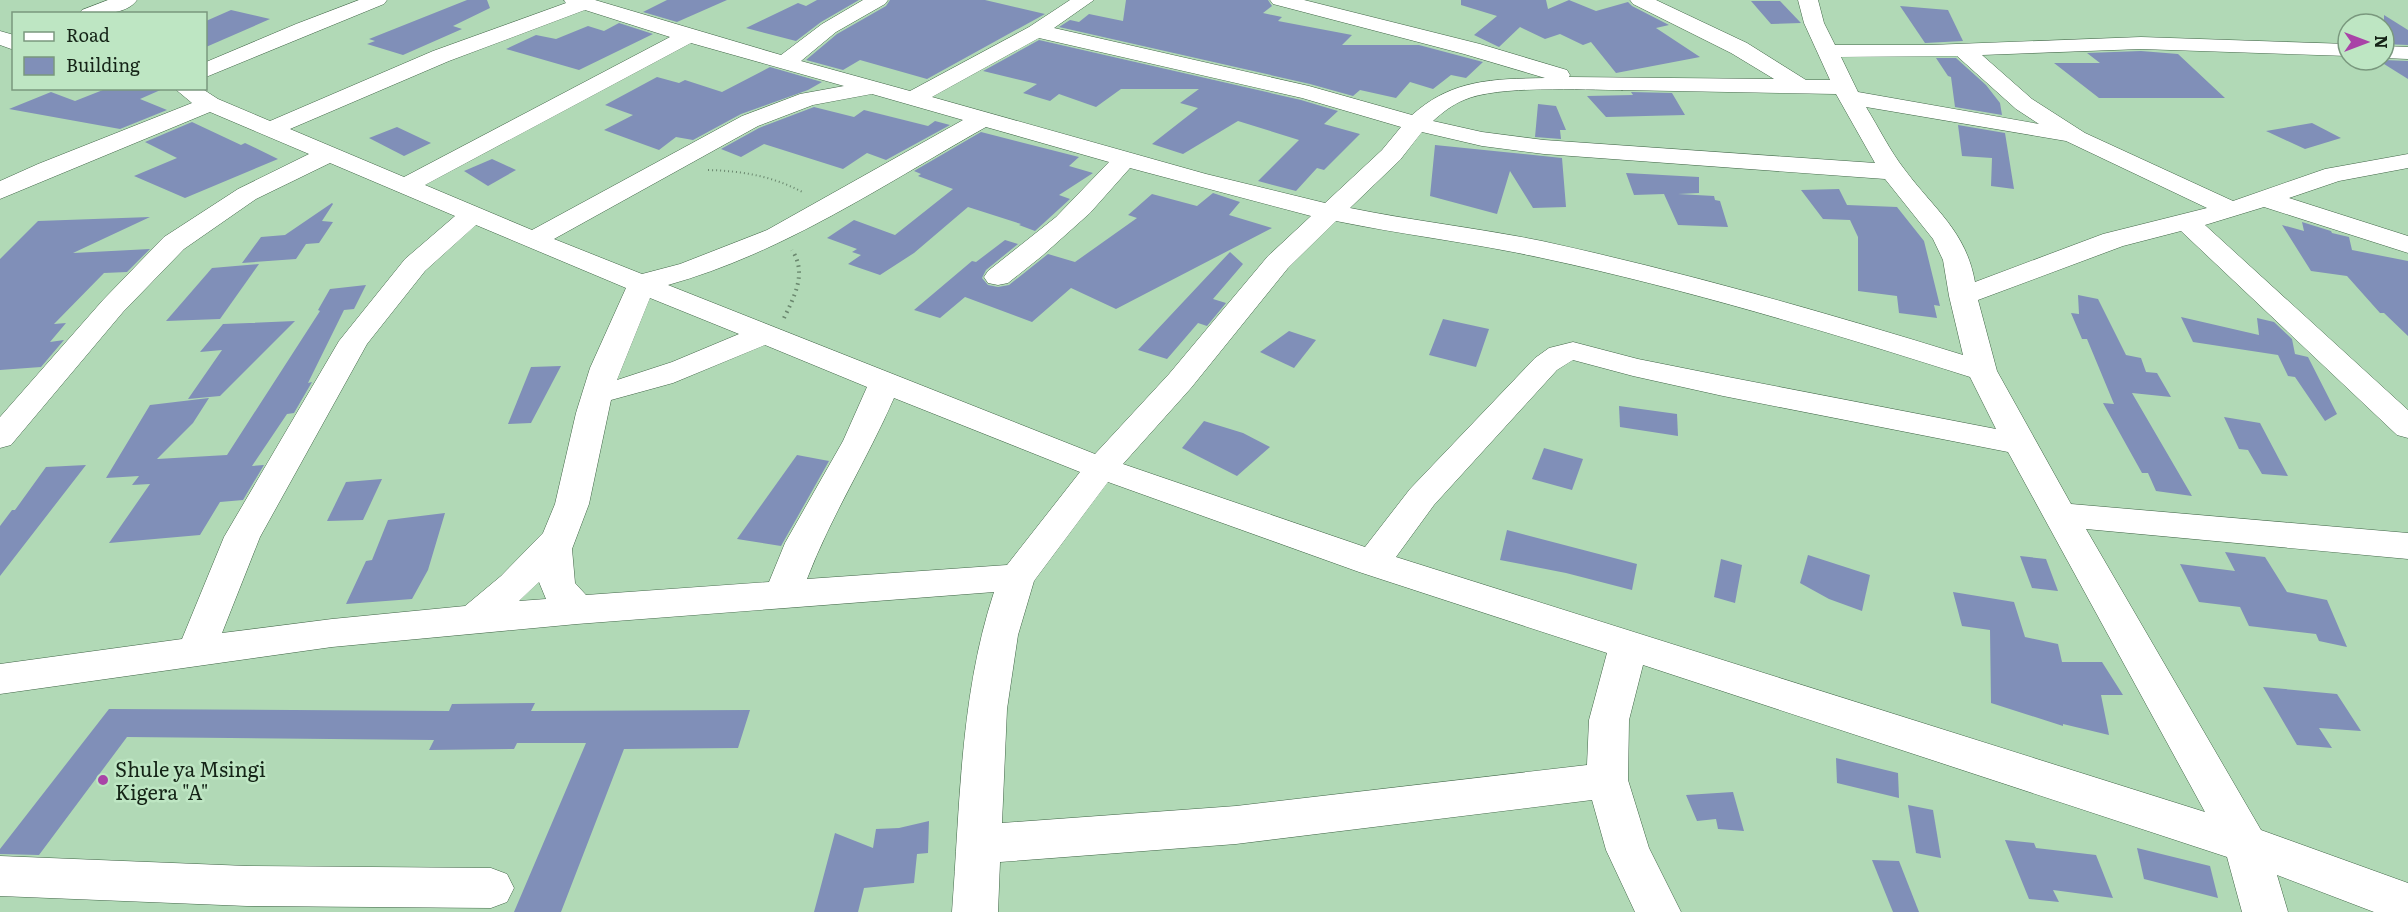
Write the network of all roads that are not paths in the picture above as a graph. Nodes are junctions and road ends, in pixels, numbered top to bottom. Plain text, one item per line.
1 (127, 0) edge
2 (377, 0) edge
3 (878, 0) edge
4 (1084, 0) edge
5 (1280, 0) edge
6 (1640, 0) edge
7 (1808, 0) edge
8 (580, 2) edge
9 (644, 3) dead end
10 (305, 4) dead end
11 (94, 12) edge
12 (615, 13) junction
13 (328, 19) junction
14 (1036, 31) junction
15 (687, 36) junction
16 (1963, 50) junction
17 (2336, 50) edge
18 (1827, 51) junction
19 (784, 63) junction
20 (207, 70) edge
21 (1586, 83) junction
22 (1802, 87) junction
23 (874, 89) junction
24 (1846, 92) junction
25 (197, 96) edge
26 (913, 98) junction
27 (984, 118) junction
28 (1416, 124) junction
29 (272, 129) junction
30 (2077, 138) junction
31 (329, 154) junction
32 (1125, 159) junction
33 (2408, 161) edge
34 (1893, 172) junction
35 (405, 186) junction
36 (0, 191) edge
37 (2265, 199) junction
38 (2232, 210) junction
39 (1329, 212) junction
40 (473, 214) junction
41 (2186, 221) junction
42 (533, 240) junction
43 (2408, 246) edge
44 (998, 277) dead end
45 (642, 283) junction
46 (1963, 296) junction
47 (765, 334) junction
48 (1982, 371) junction
49 (885, 382) junction
50 (597, 393) junction
51 (2408, 428) edge
52 (0, 438) edge
53 (2020, 444) junction
54 (1101, 468) junction
55 (2060, 515) junction
56 (556, 541) junction
57 (2408, 546) edge
58 (1372, 562) junction
59 (1017, 577) junction
60 (783, 594) junction
61 (577, 610) junction
62 (475, 620) junction
63 (1628, 646) junction
64 (196, 652) junction
65 (0, 679) edge
66 (1607, 780) junction
67 (978, 844) junction
68 (2245, 844) junction
69 (0, 876) edge
70 (490, 888) dead end
71 (2408, 904) edge
72 (975, 912) edge
73 (1658, 912) edge
74 (2265, 912) edge

1 - 11 street
2 - 13 street
3 - 19 street
4 - 14 street
5 - 21 street
6 - 22 street
7 - 18 street
8 - 12 street
8 - 29 street
9 - 12 street
10 - 13 street
12 - 15 street
13 - 20 street
14 - 26 street
14 - 28 street
15 - 19 street
15 - 35 street
16 - 17 street
16 - 18 street
16 - 30 street
18 - 24 street
19 - 23 street
21 - 22 street
21 - 28 street
22 - 24 street
23 - 26 street
23 - 42 street
24 - 30 street
24 - 34 street
25 - 29 street
25 - 36 street
26 - 27 street
27 - 32 street
27 - 45 street
28 - 34 street
28 - 39 street
29 - 31 street
30 - 38 street
31 - 35 street
31 - 52 street
32 - 39 street
32 - 44 street
33 - 37 street
34 - 46 street
35 - 40 street
37 - 38 street
37 - 43 street
38 - 41 street
39 - 48 street
39 - 54 street
40 - 42 street
40 - 64 street
41 - 46 street
41 - 51 street
42 - 45 street
45 - 47 street
45 - 50 street
46 - 48 street
47 - 49 street
47 - 50 street
48 - 53 street
49 - 54 street
49 - 60 street
50 - 56 street
53 - 55 street
53 - 58 street
54 - 58 street
54 - 59 street
55 - 57 street
55 - 68 street
56 - 61 street
56 - 62 street
58 - 63 street
59 - 60 street
59 - 67 street
60 - 61 street
61 - 62 street
62 - 64 street
63 - 66 street
63 - 68 street
64 - 65 street
66 - 67 street
66 - 73 street
67 - 72 street
68 - 71 street
68 - 74 street
69 - 70 street

